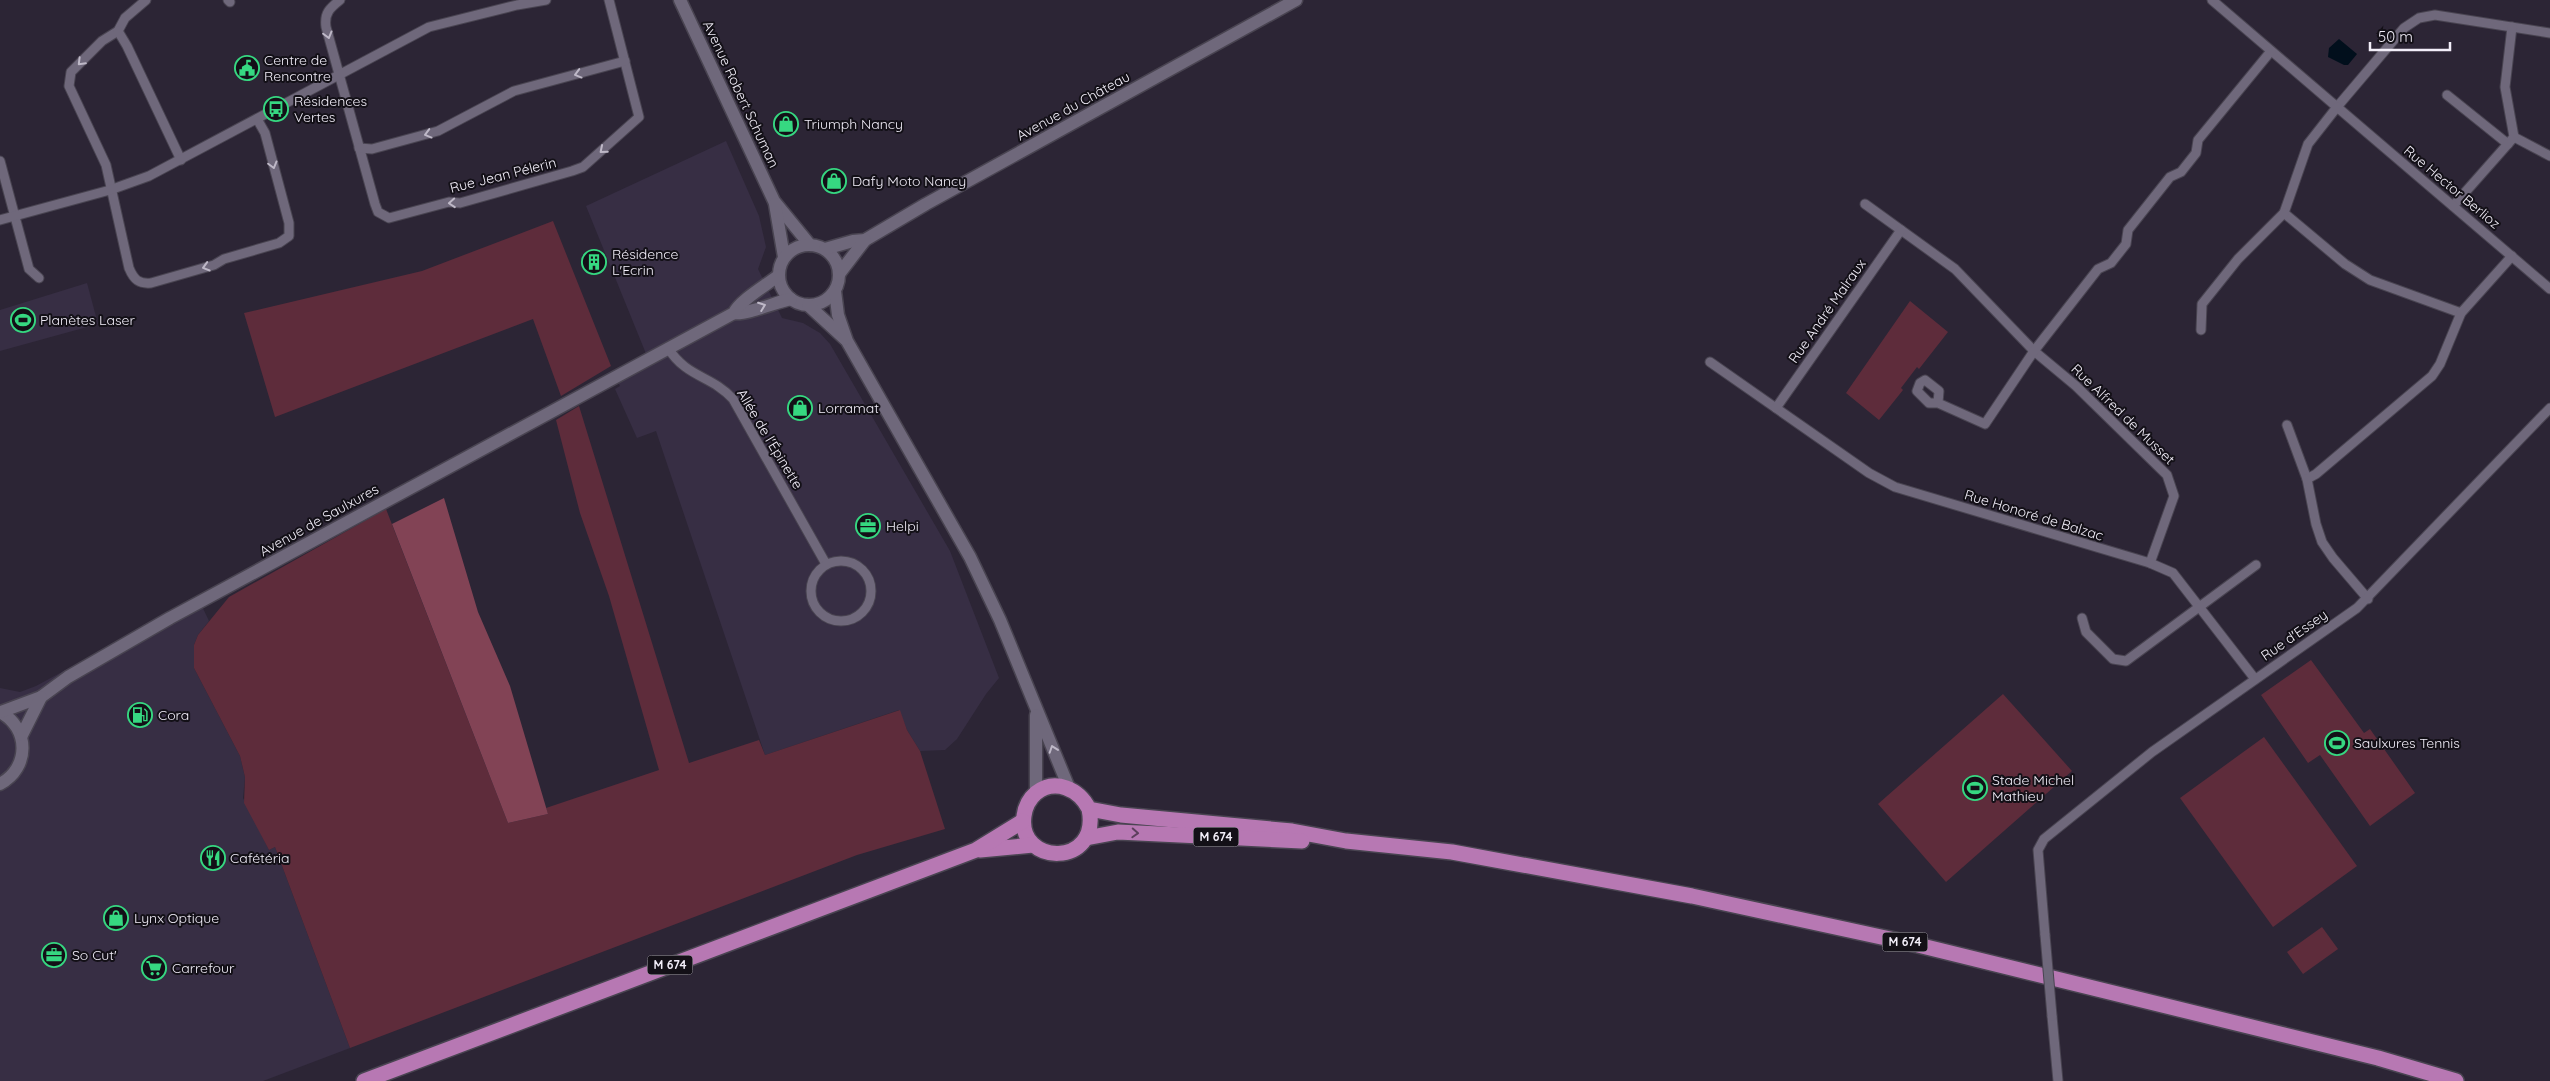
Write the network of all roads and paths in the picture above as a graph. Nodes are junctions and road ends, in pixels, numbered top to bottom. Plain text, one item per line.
1 (146, 0) edge
2 (340, 0) edge
3 (546, 0) edge
4 (608, 0) edge
5 (680, 0) edge
6 (1296, 0) edge
7 (2212, 0) edge
8 (2512, 27) junction
9 (118, 31) junction
10 (2550, 33) edge
11 (2270, 51) junction
12 (624, 61) junction
13 (338, 75) junction
14 (2447, 95) dead end
15 (2336, 107) junction
16 (257, 119) junction
17 (2511, 140) junction
18 (359, 148) junction
19 (2550, 156) edge
20 (181, 160) junction
21 (0, 161) edge
22 (110, 190) junction
23 (774, 202) junction
24 (1865, 204) dead end
25 (2453, 206) junction
26 (2284, 213) junction
27 (15, 216) junction
28 (0, 220) edge
29 (1901, 230) junction
30 (865, 240) junction
31 (810, 245) junction
32 (825, 249) junction
33 (2512, 256) junction
34 (784, 257) junction
35 (839, 274) junction
36 (779, 275) junction
37 (39, 278) dead end
38 (2550, 289) edge
39 (835, 291) junction
40 (791, 299) junction
41 (808, 305) junction
42 (734, 313) junction
43 (2461, 313) junction
44 (2201, 330) dead end
45 (847, 340) junction
46 (668, 348) junction
47 (2034, 351) junction
48 (1710, 362) dead end
49 (1938, 403) dead end
50 (1776, 408) junction
51 (2550, 408) edge
52 (2287, 425) dead end
53 (2307, 479) junction
54 (2150, 563) junction
55 (826, 564) junction
56 (2256, 565) dead end
57 (2368, 599) junction
58 (2201, 607) junction
59 (2082, 618) dead end
60 (2255, 679) junction
61 (41, 697) junction
62 (1035, 710) junction
63 (0, 712) edge
64 (22, 735) junction
65 (0, 784) edge
66 (1069, 788) junction
67 (1036, 793) junction
68 (1089, 809) junction
69 (1023, 821) junction
70 (1086, 838) junction
71 (1346, 841) junction
72 (1033, 845) junction
73 (976, 850) junction
74 (364, 1081) edge
75 (2058, 1081) edge
76 (2456, 1081) edge

1 - 9 street
2 -> 13 street, Rue Jean Pélerin
3 - 13 street
4 - 12 street, Rue Jean Pélerin
5 - 23 main road, Avenue Robert Schuman
6 - 30 main road, Avenue du Château
7 - 11 street, Rue Hector Berlioz
8 - 10 street
8 - 15 street
8 - 17 street
9 - 20 street
9 -> 22 street
11 - 15 street, Rue Hector Berlioz
11 - 47 street
12 -> 18 street
12 -> 18 street, Rue Jean Pélerin
13 - 16 street
13 - 18 street, Rue Jean Pélerin
14 - 17 street
15 - 25 street, Rue Hector Berlioz
15 - 26 street
16 - 20 street
16 -> 22 street
17 - 19 street
17 - 25 street
20 - 22 street
21 - 27 street
22 - 27 street
23 - 31 main road, Avenue Robert Schuman
23 - 34 main road, Avenue Robert Schuman
24 - 29 street, Rue Alfred de Musset
25 - 33 street, Rue Hector Berlioz
26 - 43 street
26 - 44 street
27 - 28 street
27 - 37 street
29 - 47 street, Rue Alfred de Musset
29 - 50 street, Rue André Malraux
30 - 32 main road, Avenue du Château
30 - 35 main road, Avenue du Château
31 - 32 main road
31 - 34 main road
32 - 35 main road
33 - 38 street, Rue Hector Berlioz
33 - 43 street
34 - 36 main road
35 - 39 main road
36 - 40 main road
36 - 42 main road
39 - 41 main road
39 - 45 main road
40 - 41 main road
42 -> 40 main road
41 - 45 main road
42 - 46 main road
43 - 53 street
45 - 62 main road
46 - 55 street, Allée de l'Épinette
46 - 61 main road, Avenue de Saulxures
47 - 49 street
47 - 54 street, Rue Alfred de Musset
48 - 50 street, Rue Honoré de Balzac
50 - 54 street, Rue Honoré de Balzac
51 - 57 street, Rue d'Essey
52 - 53 street
53 - 57 street
54 - 58 street, Rue Honoré de Balzac
55 - 55 street
56 - 58 street
57 - 60 street, Rue d'Essey
58 - 59 street
58 - 60 street, Rue Honoré de Balzac
60 - 75 street, Rue d'Essey, bridge
61 - 63 main road
61 - 64 main road
66 -> 62 main road
62 - 67 main road
63 - 64 main road
64 - 65 main road
66 - 67 main road
66 - 68 main road
67 - 69 main road
68 - 70 main road
68 - 71 main road, M 674
69 - 72 main road
69 - 73 main road, M 674
70 -> 71 main road, M 674
70 - 72 main road
71 - 76 main road, M 674
72 - 73 main road, M 674
73 - 74 main road, M 674

